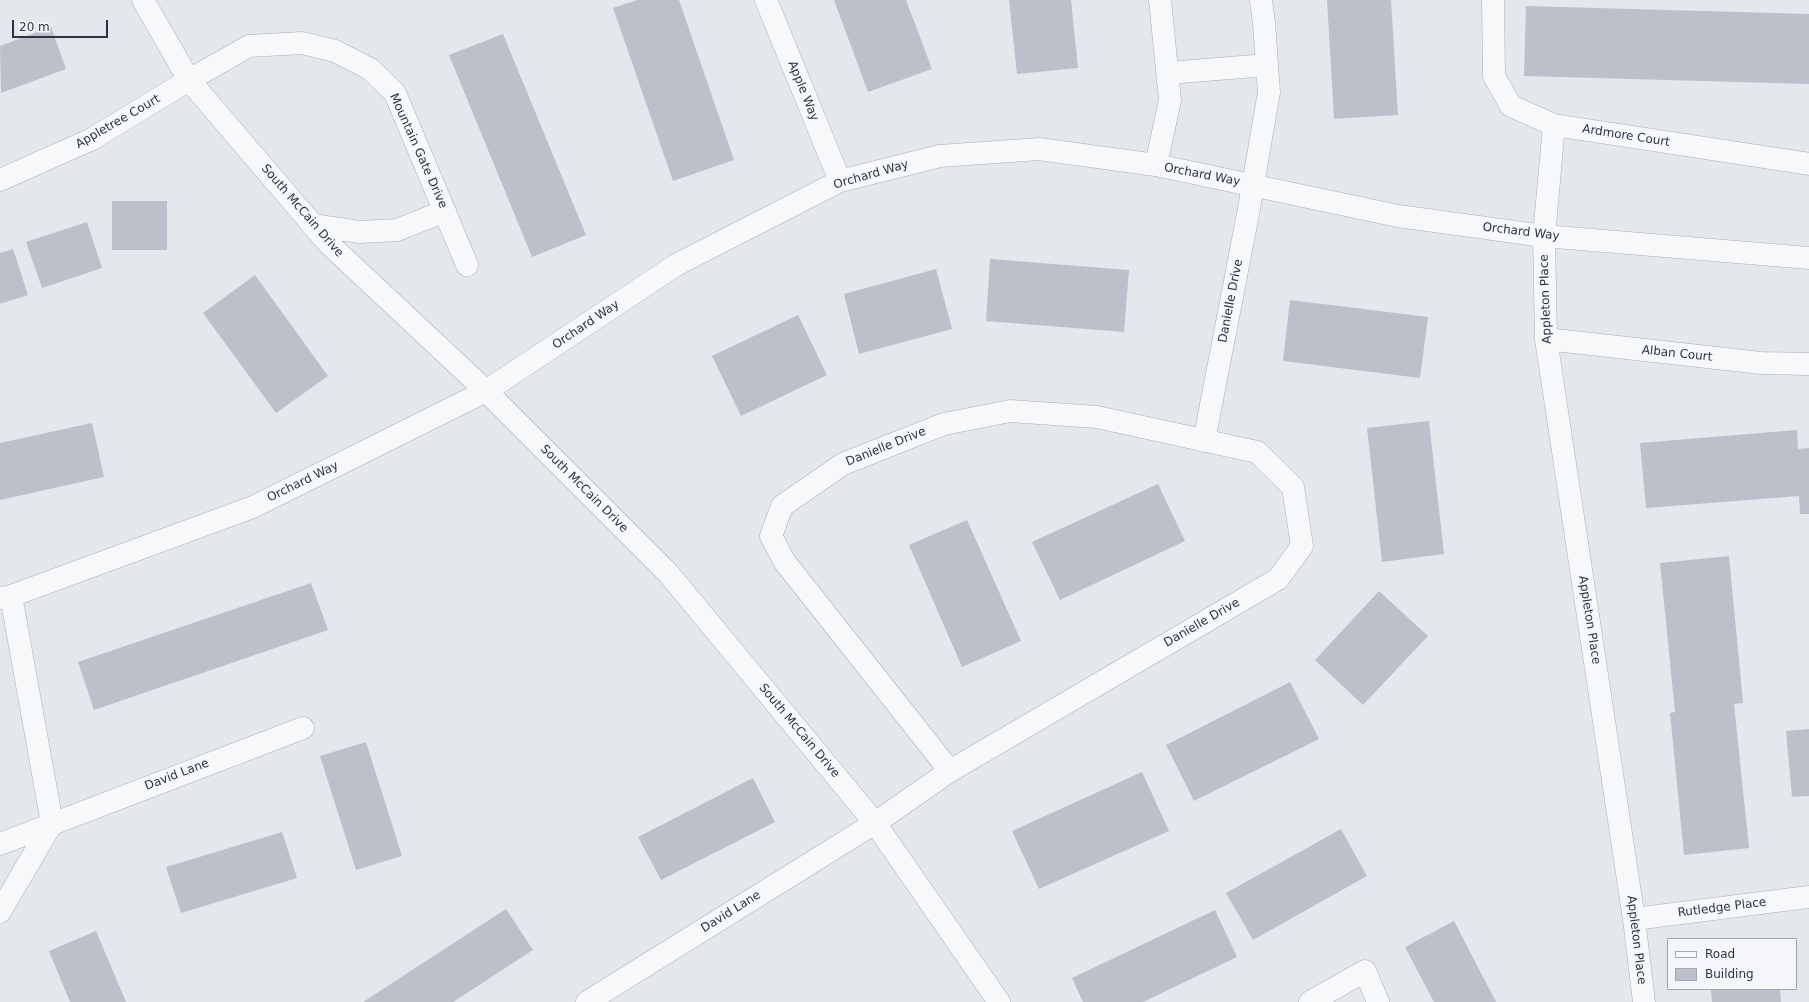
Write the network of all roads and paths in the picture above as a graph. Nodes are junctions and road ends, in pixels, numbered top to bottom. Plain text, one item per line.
1 (143, 0) edge
2 (766, 0) edge
3 (1160, 0) edge
4 (1261, 0) edge
5 (1493, 0) edge
6 (1267, 65) junction
7 (1168, 73) junction
8 (189, 80) junction
9 (1554, 125) junction
10 (1809, 164) edge
11 (1156, 165) junction
12 (0, 180) edge
13 (840, 181) junction
14 (1253, 185) junction
15 (445, 211) junction
16 (312, 225) junction
17 (1544, 236) junction
18 (1809, 258) edge
19 (467, 265) dead end
20 (1546, 339) junction
21 (1809, 364) edge
22 (486, 391) junction
23 (1204, 441) junction
24 (6, 597) edge
25 (303, 728) dead end
26 (950, 771) junction
27 (52, 823) junction
28 (875, 823) junction
29 (0, 844) edge
30 (1809, 897) edge
31 (0, 912) edge
32 (1634, 919) junction
33 (587, 1002) edge
34 (999, 1002) edge
35 (1310, 1002) edge
36 (1378, 1002) edge
37 (1644, 1002) edge

1 - 8 street, South McCain Drive
2 - 13 street, Apple Way
3 - 7 street
4 - 6 street, Danielle Drive
5 - 9 street, Ardmore Court
6 - 7 street
6 - 14 street, Danielle Drive
7 - 11 street
8 - 12 street, Appletree Court
8 - 15 street, Mountain Gate Drive
8 - 16 street, South McCain Drive
9 - 10 street, Ardmore Court
9 - 17 street
11 - 13 street, Orchard Way
11 - 14 street, Orchard Way
13 - 22 street, Orchard Way
14 - 17 street, Orchard Way
14 - 23 street, Danielle Drive
15 - 16 street
15 - 19 street, Mountain Gate Drive
16 - 22 street, South McCain Drive
17 - 18 street, Orchard Way
17 - 20 street, Appleton Place
20 - 21 street, Alban Court
20 - 32 street, Appleton Place
22 - 24 street, Orchard Way
22 - 28 street, South McCain Drive
23 - 26 street, Danielle Drive
23 - 26 street, Danielle Drive
24 - 27 street
25 - 27 street, David Lane
26 - 28 street, Danielle Drive
27 - 29 street, David Lane
27 - 31 street
28 - 33 street, David Lane
28 - 34 street, South McCain Drive
30 - 32 street, Rutledge Place
32 - 37 street, Appleton Place
35 - 36 street

